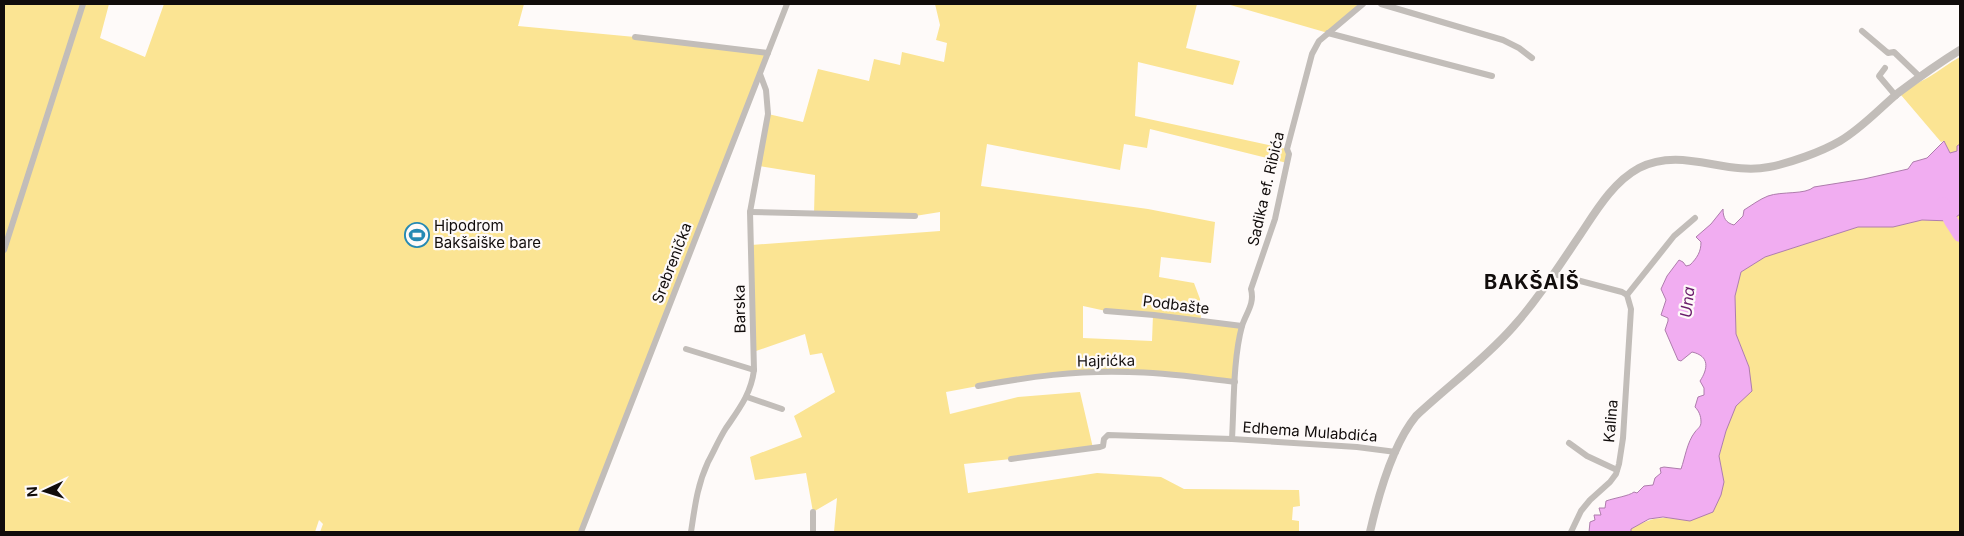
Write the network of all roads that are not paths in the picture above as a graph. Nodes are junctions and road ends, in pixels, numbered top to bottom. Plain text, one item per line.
1 (83, 4) edge
2 (787, 4) edge
3 (1363, 4) edge
4 (1381, 4) edge
5 (1862, 31) dead end
6 (1328, 33) junction
7 (635, 37) dead end
8 (1960, 50) edge
9 (768, 53) junction
10 (1532, 58) dead end
11 (1885, 68) dead end
12 (760, 74) junction
13 (1492, 76) dead end
14 (1920, 77) junction
15 (1896, 96) junction
16 (750, 212) junction
17 (916, 216) dead end
18 (1695, 218) dead end
19 (4, 250) edge
20 (1554, 274) junction
21 (1627, 295) junction
22 (1106, 311) dead end
23 (1242, 326) junction
24 (686, 349) dead end
25 (754, 370) junction
26 (1235, 382) junction
27 (978, 386) dead end
28 (747, 397) junction
29 (782, 409) dead end
30 (1233, 429) joint
31 (1232, 439) junction
32 (1569, 443) dead end
33 (1396, 452) junction
34 (1011, 459) dead end
35 (1617, 470) junction
36 (813, 512) dead end
37 (581, 532) edge
38 (691, 532) edge
39 (813, 532) edge
40 (1370, 532) edge
41 (1571, 532) edge

1 - 19 street
2 - 9 street, Srebrenička
3 - 6 street, Sadika ef. Ribića
4 - 10 street
5 - 14 street
6 - 13 street
6 - 23 street, Sadika ef. Ribića
7 - 9 street
8 - 14 street
9 - 12 street, Srebrenička
11 - 15 street
12 - 16 street, Barska
12 - 37 street, Srebrenička
14 - 15 street
15 - 20 street
16 - 17 street
16 - 25 street, Barska
18 - 21 street
20 - 21 street
20 - 33 street
21 - 35 street, Kalina
22 - 23 street, Podbašte
23 - 26 street, Sadika ef. Ribića
24 - 25 street
25 - 28 street, Barska
26 - 27 street, Hajrićka
26 - 30 street, Sadika ef. Ribića
28 - 29 street
28 - 38 street, Barska
30 - 31 street, Edhema Mulabdića
31 - 33 street, Edhema Mulabdića
31 - 34 street
32 - 35 street
33 - 40 street
35 - 41 street, Kalina
36 - 39 street

